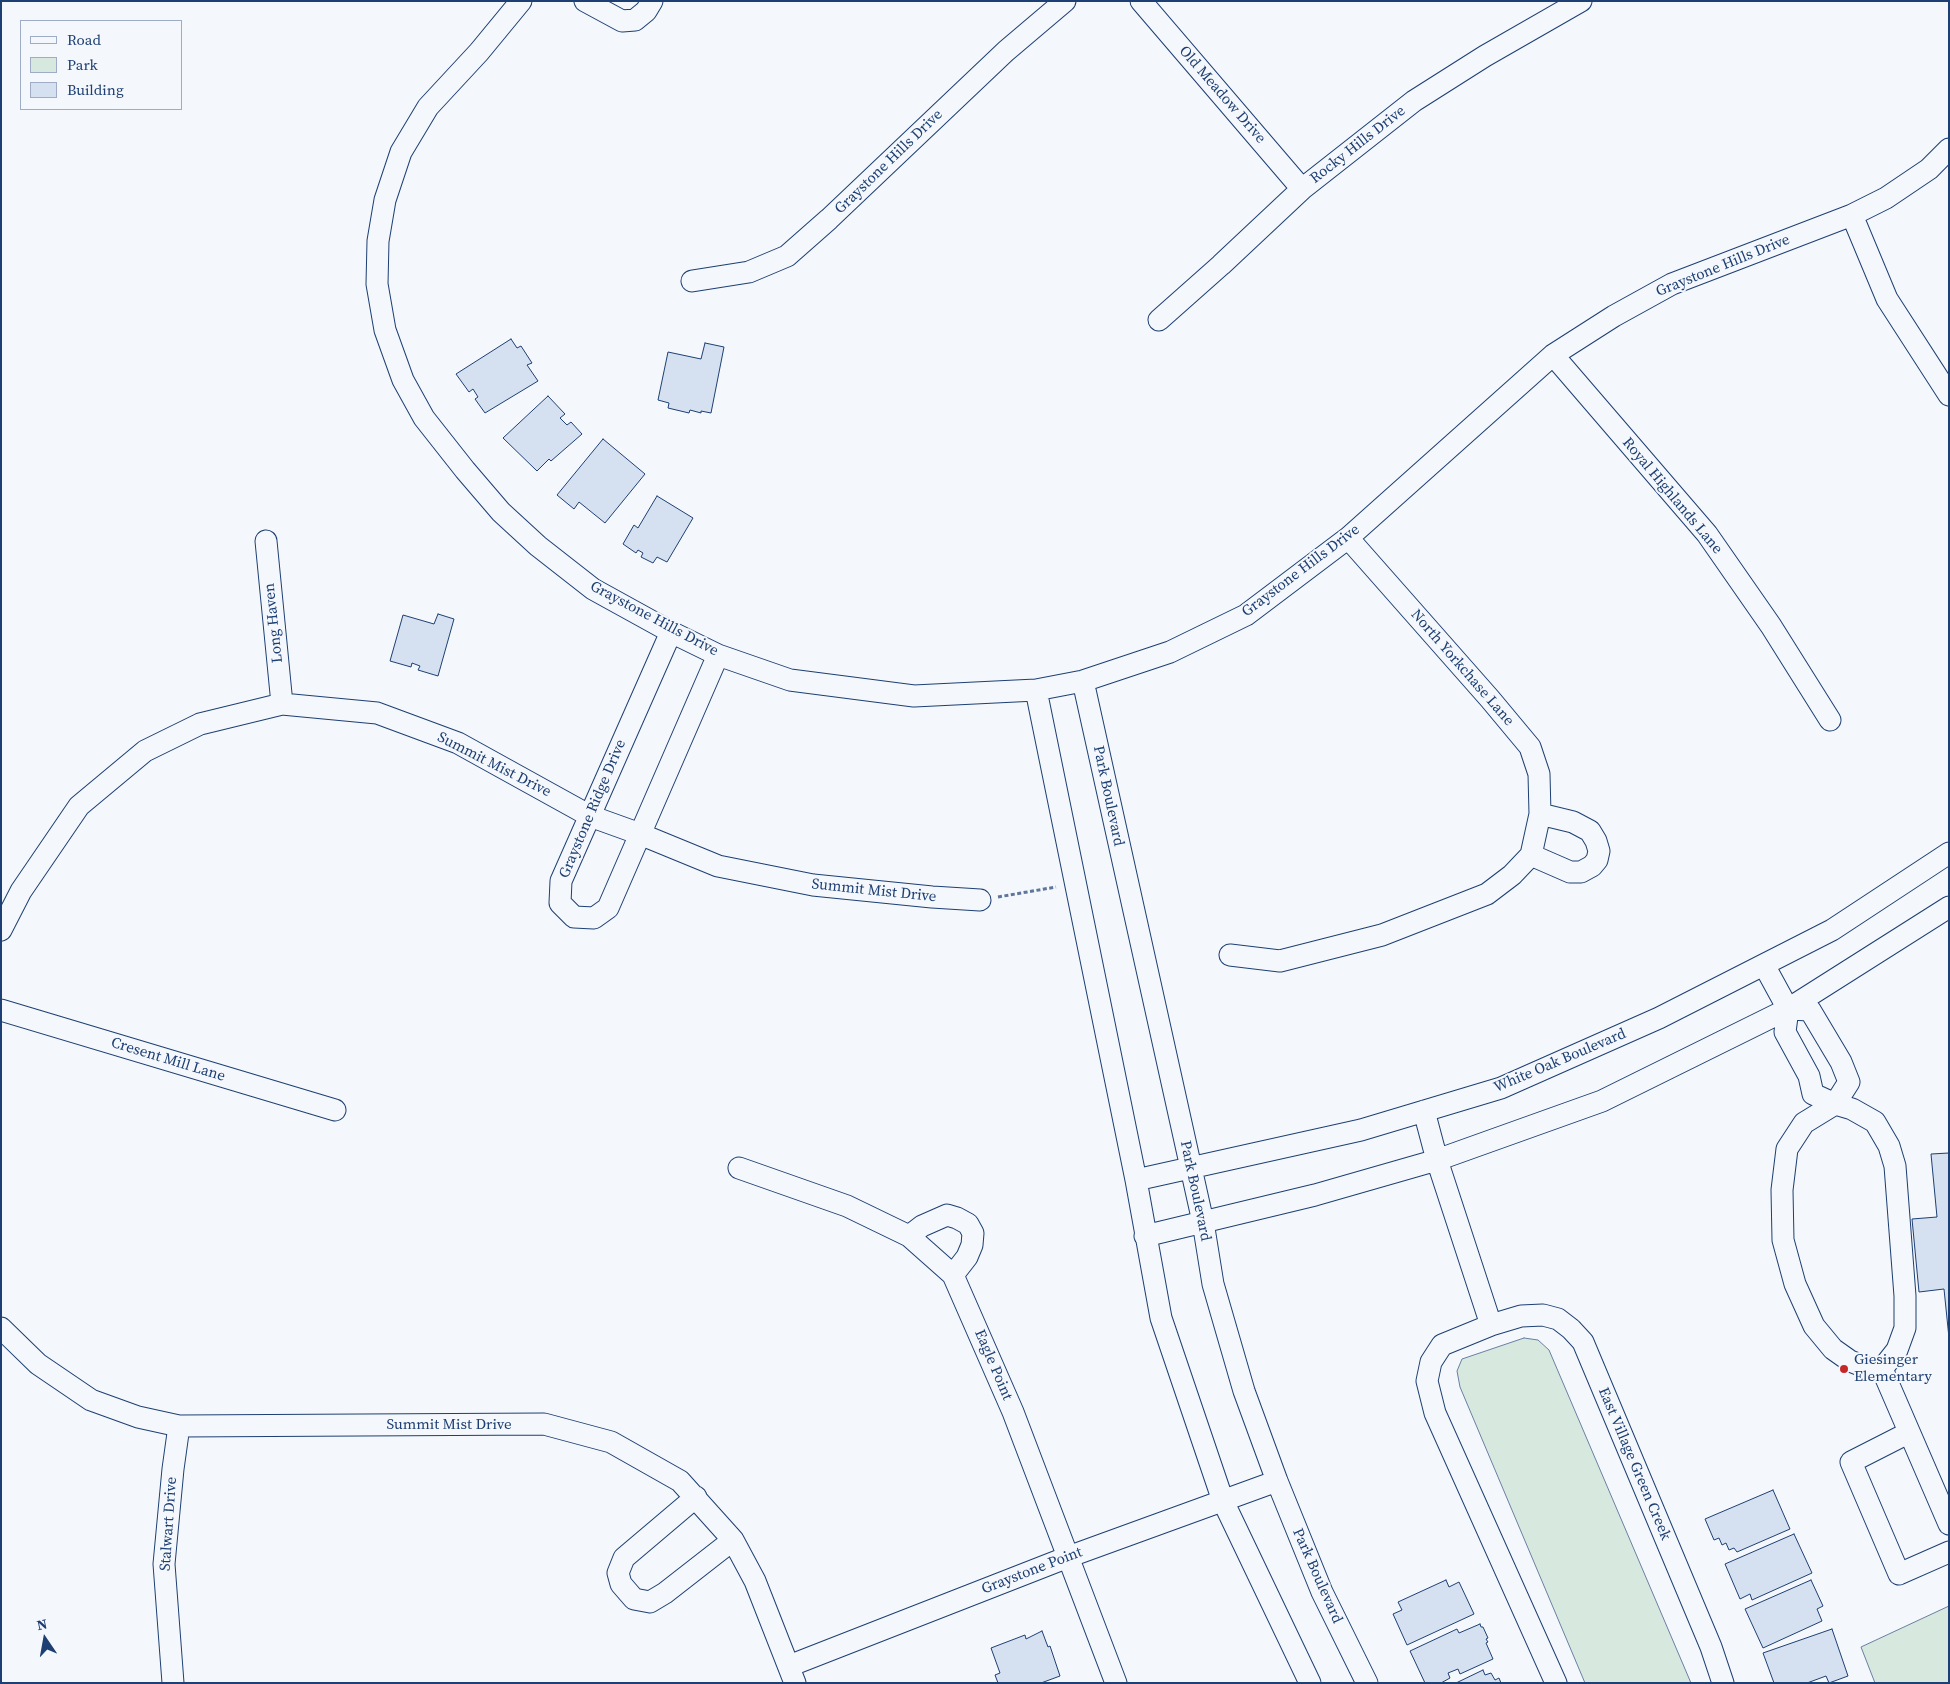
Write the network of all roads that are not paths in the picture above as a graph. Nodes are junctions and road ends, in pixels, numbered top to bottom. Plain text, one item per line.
1 (521, 1) edge
2 (585, 1) edge
3 (652, 1) edge
4 (1065, 1) edge
5 (1141, 1) edge
6 (1581, 1) edge
7 (1949, 149) edge
8 (1302, 189) junction
9 (1852, 214) junction
10 (692, 281) dead end
11 (1159, 320) dead end
12 (1553, 356) junction
13 (1949, 395) edge
14 (1348, 538) junction
15 (266, 541) dead end
16 (671, 632) junction
17 (718, 654) junction
18 (1083, 681) junction
19 (1036, 690) junction
20 (282, 704) junction
21 (1830, 720) dead end
22 (1540, 814) junction
23 (590, 816) junction
24 (640, 834) junction
25 (1949, 853) edge
26 (1531, 855) junction
27 (980, 900) road end
28 (1949, 906) edge
29 (1, 930) edge
30 (1230, 955) dead end
31 (1764, 964) junction
32 (1788, 1009) junction
33 (1, 1010) edge
34 (1835, 1104) junction
35 (335, 1110) dead end
36 (1424, 1111) junction
37 (1437, 1160) junction
38 (739, 1168) dead end
39 (1190, 1168) junction
40 (1136, 1180) junction
41 (1202, 1222) junction
42 (909, 1236) junction
43 (1145, 1236) junction
44 (953, 1275) junction
45 (1491, 1325) junction
46 (5, 1338) edge
47 (1882, 1369) junction
48 (179, 1426) junction
49 (1908, 1433) junction
50 (1277, 1481) junction
51 (696, 1496) junction
52 (1223, 1500) junction
53 (1949, 1524) edge
54 (732, 1540) junction
55 (1949, 1552) edge
56 (1068, 1557) junction
57 (792, 1674) edge
58 (172, 1683) edge
59 (1116, 1683) edge
60 (1310, 1683) edge
61 (1367, 1683) edge
62 (1556, 1683) edge
63 (1723, 1683) edge

1 - 16 street, Graystone Hills Drive
2 - 3 street
4 - 10 street, Graystone Hills Drive
5 - 8 street, Old Meadow Drive
6 - 8 street, Rocky Hills Drive
7 - 9 street, Graystone Hills Drive
8 - 11 street, Rocky Hills Drive
9 - 12 street, Graystone Hills Drive
9 - 13 street
12 - 14 street, Graystone Hills Drive
12 - 21 street, Royal Highlands Lane
14 - 18 street, Graystone Hills Drive
14 - 22 street, North Yorkchase Lane
15 - 20 street, Long Haven
16 - 17 street, Graystone Hills Drive
16 - 23 street, Graystone Ridge Drive
17 - 19 street, Graystone Hills Drive
17 - 24 street, Graystone Ridge Drive
18 - 19 street, Graystone Hills Drive
18 - 39 street, Park Boulevard
19 - 40 street
20 - 23 street, Summit Mist Drive
20 - 29 street, Summit Mist Drive
22 - 26 street, North Yorkchase Lane
22 - 26 street
23 - 24 street, Summit Mist Drive
23 - 24 street, Graystone Ridge Drive
24 - 27 street, Summit Mist Drive
25 - 31 street, White Oak Boulevard
26 - 30 street
28 - 32 street
31 - 32 street
31 - 36 street, White Oak Boulevard
32 - 34 street
32 - 34 street
32 - 37 street
33 - 35 street, Cresent Mill Lane
34 - 47 street
34 - 47 street
36 - 37 street
36 - 39 street, White Oak Boulevard
37 - 41 street
37 - 45 street
38 - 42 street, Eagle Point
39 - 40 street, White Oak Boulevard
39 - 41 street, Park Boulevard
40 - 43 street
41 - 43 street
41 - 50 street, Park Boulevard
42 - 44 street, Eagle Point
42 - 44 street
43 - 52 street
44 - 56 street, Eagle Point
45 - 62 street, East Village Green Creek
45 - 63 street, East Village Green Creek
46 - 48 street, Summit Mist Drive
47 - 49 street
48 - 51 street, Summit Mist Drive
48 - 58 street, Stalwart Drive
49 - 53 street
49 - 55 street
50 - 52 street, Graystone Point
50 - 61 street, Park Boulevard
51 - 54 street, Summit Mist Drive
51 - 54 street
52 - 56 street, Graystone Point
52 - 60 street
54 - 57 street, Summit Mist Drive
56 - 57 street, Graystone Point
56 - 59 street, Eagle Point

